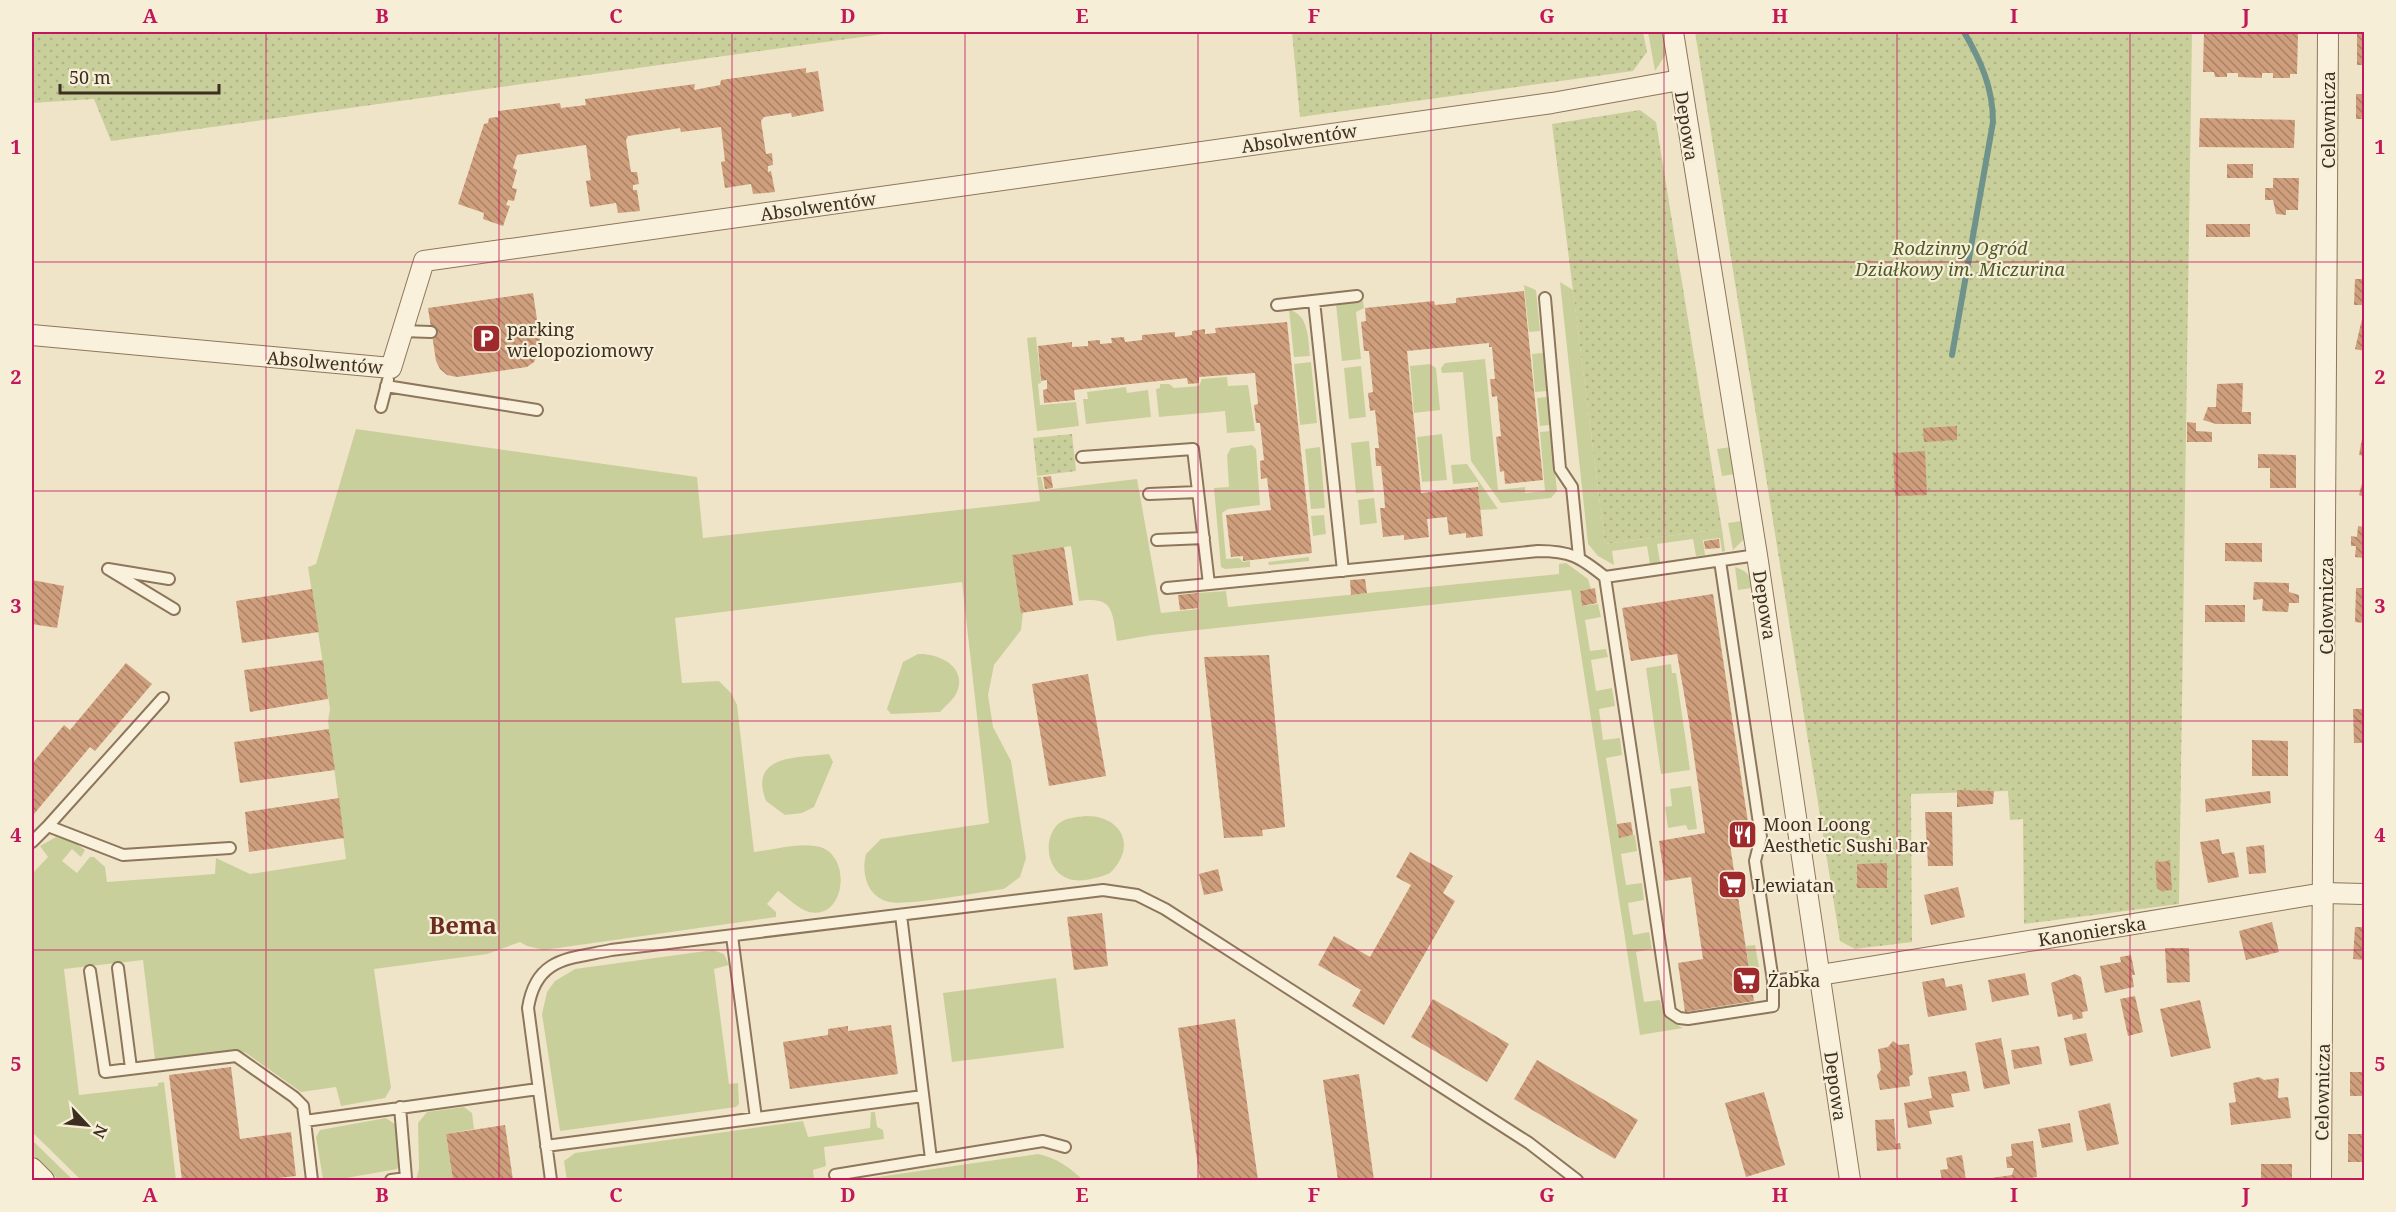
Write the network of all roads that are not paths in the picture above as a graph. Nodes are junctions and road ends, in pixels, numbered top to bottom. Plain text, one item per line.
1 (1673, 32) edge
2 (2328, 32) edge
3 (1680, 80) junction
4 (1357, 296) dead end
5 (1545, 298) dead end
6 (1314, 301) junction
7 (1277, 305) dead end
8 (402, 331) junction
9 (431, 332) dead end
10 (32, 335) edge
11 (388, 377) junction
12 (381, 406) dead end
13 (537, 410) dead end
14 (1082, 456) dead end
15 (1198, 492) junction
16 (1149, 494) dead end
17 (1204, 538) junction
18 (1157, 540) dead end
19 (1757, 555) junction
20 (1579, 557) junction
21 (1720, 561) junction
22 (1343, 571) junction
23 (1605, 577) junction
24 (169, 579) dead end
25 (1209, 584) junction
26 (1167, 588) dead end
27 (174, 609) dead end
28 (163, 698) dead end
29 (48, 826) junction
30 (32, 842) edge
31 (230, 848) dead end
32 (2324, 893) junction
33 (2364, 894) edge
34 (901, 915) junction
35 (732, 936) junction
36 (118, 968) dead end
37 (90, 971) dead end
38 (1820, 975) junction
39 (1773, 981) junction
40 (131, 1068) junction
41 (538, 1089) junction
42 (923, 1096) junction
43 (400, 1107) junction
44 (756, 1118) junction
45 (305, 1121) junction
46 (546, 1146) junction
47 (1065, 1147) dead end
48 (931, 1159) junction
49 (32, 1168) edge
50 (835, 1175) dead end
51 (44, 1180) edge
52 (312, 1180) edge
53 (391, 1180) edge
54 (551, 1180) edge
55 (1577, 1180) edge
56 (1850, 1180) edge
57 (2321, 1180) edge

1 - 3 street, Depowa
2 - 32 street, Celownicza
3 - 8 street, Absolwentów
3 - 19 street, Depowa
4 - 6 lane
5 - 20 lane
6 - 7 lane
6 - 22 lane
8 - 9 lane
8 - 11 street, Absolwentów
10 - 11 street, Absolwentów
11 - 12 lane
11 - 13 lane
14 - 15 lane
15 - 16 lane
15 - 17 lane
17 - 18 lane
17 - 25 lane
19 - 21 lane
19 - 38 street, Depowa
20 - 22 lane
20 - 23 lane
21 - 23 lane
21 - 39 lane
22 - 25 lane
23 - 39 lane
24 - 27 lane
25 - 26 lane
28 - 29 lane
29 - 30 lane
29 - 31 lane
32 - 33 street, Kanonierska
32 - 38 street, Kanonierska
32 - 57 street, Celownicza
34 - 35 lane
34 - 42 lane
34 - 55 lane
35 - 41 lane
35 - 44 lane
36 - 40 lane
37 - 40 lane
38 - 39 lane
38 - 56 street, Depowa
40 - 45 lane
41 - 43 lane
41 - 46 lane
42 - 44 lane
42 - 48 lane
43 - 45 lane
43 - 53 lane
44 - 46 lane
45 - 52 lane
46 - 54 lane
47 - 48 lane
48 - 50 lane
49 - 51 street

